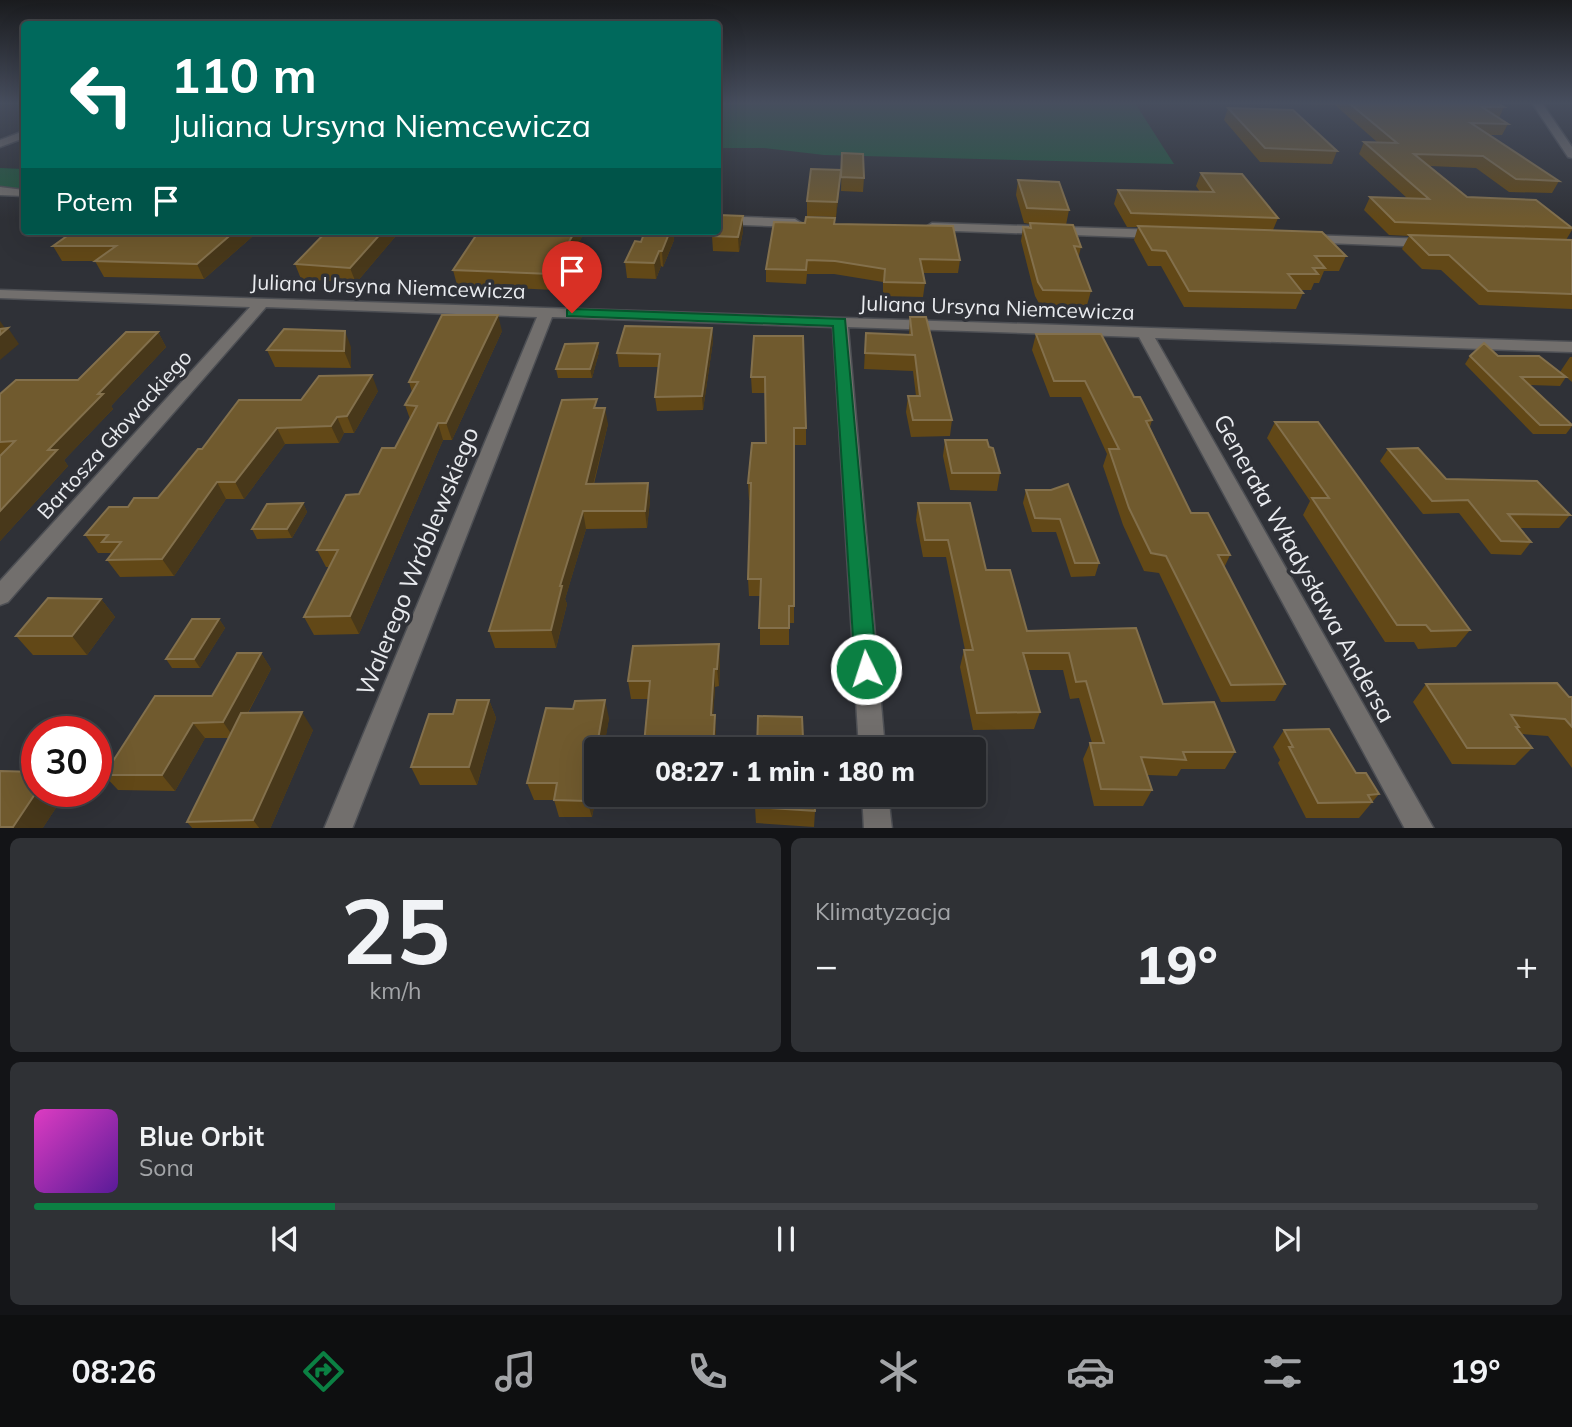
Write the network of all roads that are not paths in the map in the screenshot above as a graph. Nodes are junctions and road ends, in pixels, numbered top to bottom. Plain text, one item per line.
1 (0, 191) edge
2 (21, 193) edge
3 (721, 220) edge
4 (813, 224) edge
5 (923, 227) edge
6 (1172, 235) edge
7 (1296, 239) edge
8 (1448, 244) edge
9 (0, 294) edge
10 (262, 303) junction
11 (545, 312) junction
12 (840, 322) junction
13 (1144, 332) junction
14 (1572, 347) edge
15 (0, 596) edge
16 (871, 737) edge
17 (876, 807) edge
18 (338, 828) edge
19 (878, 828) edge
20 (1420, 828) edge

1 - 2 street
3 - 4 street
5 - 6 street
7 - 8 street
9 - 10 street, Juliana Ursyna Niemcewicza
10 - 11 street, Juliana Ursyna Niemcewicza
10 - 15 street, Bartosza Głowackiego
11 - 12 street, Juliana Ursyna Niemcewicza
11 - 18 street, Walerego Wróblewskiego
12 - 13 street, Juliana Ursyna Niemcewicza
12 - 16 street
13 - 14 street, Juliana Ursyna Niemcewicza
13 - 20 street, Generała Władysława Andersa
17 - 19 street

